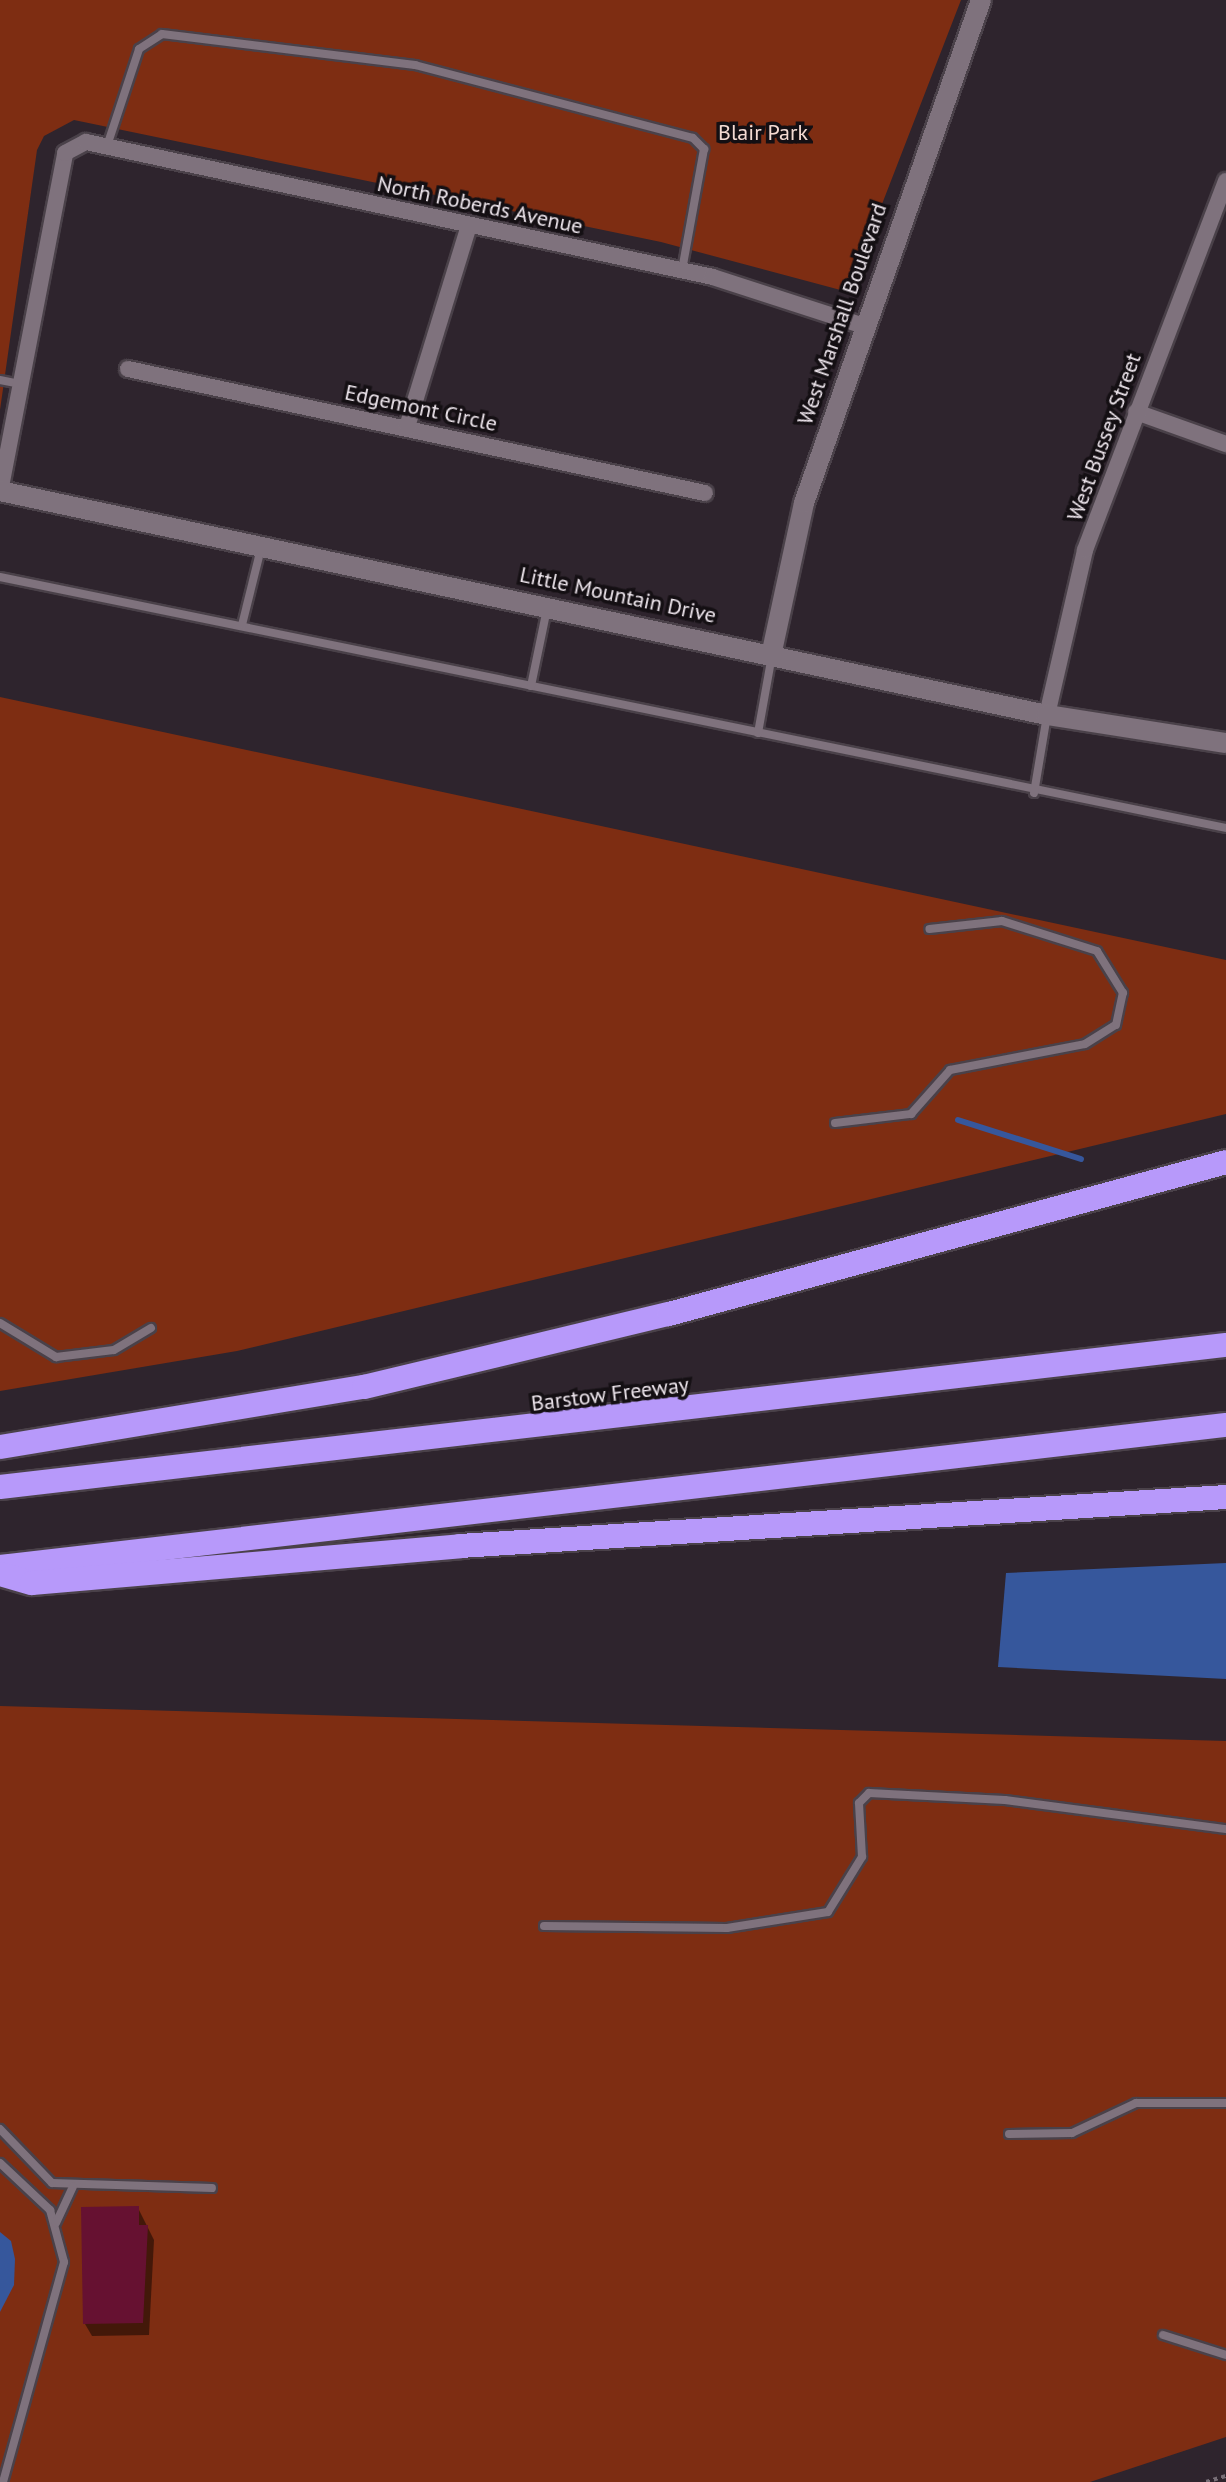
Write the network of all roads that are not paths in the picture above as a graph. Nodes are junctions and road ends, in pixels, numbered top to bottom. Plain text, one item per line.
1 (981, 0) edge
2 (107, 146) junction
3 (1226, 181) edge
4 (469, 225) junction
5 (682, 271) junction
6 (861, 325) junction
7 (128, 369) dead end
8 (0, 380) edge
9 (21, 385) junction
10 (1136, 412) junction
11 (407, 427) junction
12 (1226, 444) edge
13 (0, 492) edge
14 (705, 493) dead end
15 (261, 546) junction
16 (0, 577) edge
17 (548, 605) junction
18 (242, 625) junction
19 (772, 651) junction
20 (531, 686) junction
21 (1047, 715) junction
22 (758, 733) junction
23 (1226, 743) edge
24 (1034, 793) junction
25 (1226, 828) edge
26 (929, 929) dead end
27 (835, 1123) dead end
28 (1226, 1162) edge
29 (0, 1323) edge
30 (151, 1328) dead end
31 (1226, 1345) edge
32 (1226, 1425) edge
33 (0, 1447) edge
34 (0, 1487) edge
35 (1226, 1497) edge
36 (0, 1567) edge
37 (0, 1574) edge
38 (1226, 1829) edge
39 (544, 1926) dead end
40 (1226, 2103) edge
41 (0, 2129) edge
42 (1009, 2134) dead end
43 (0, 2163) edge
44 (73, 2187) junction
45 (212, 2188) dead end
46 (56, 2223) junction
47 (1163, 2335) dead end
48 (1226, 2355) edge
49 (3, 2482) edge

1 - 6 main road, West Marshall Boulevard
2 - 4 street, North Roberds Avenue
2 - 5 lane
2 - 9 street, North Roberds Avenue
3 - 10 street, West Bussey Street
4 - 5 street, North Roberds Avenue
4 - 11 street
5 - 6 street, North Roberds Avenue
6 - 19 main road, West Marshall Boulevard
7 - 11 street, Edgemont Circle
8 - 9 lane
9 - 13 street
10 - 12 street
10 - 21 street, West Bussey Street
11 - 14 street, Edgemont Circle
13 - 15 main road, Little Mountain Drive
15 - 17 main road, Little Mountain Drive
15 - 18 lane
16 - 18 lane
17 - 19 main road, Little Mountain Drive
17 - 20 lane
18 - 20 lane
19 - 21 main road, Little Mountain Drive
19 - 22 lane
20 - 22 lane
21 - 23 main road, Little Mountain Drive
21 - 24 lane
22 - 24 lane
24 - 25 lane
26 - 27 lane
28 - 33 highway
29 - 30 lane
31 - 34 highway, Barstow Freeway
32 - 36 highway
35 - 37 highway
38 - 39 lane
40 - 42 lane
41 - 44 lane
43 - 46 lane
44 - 45 lane
44 - 46 lane
46 - 49 lane
47 - 48 lane

